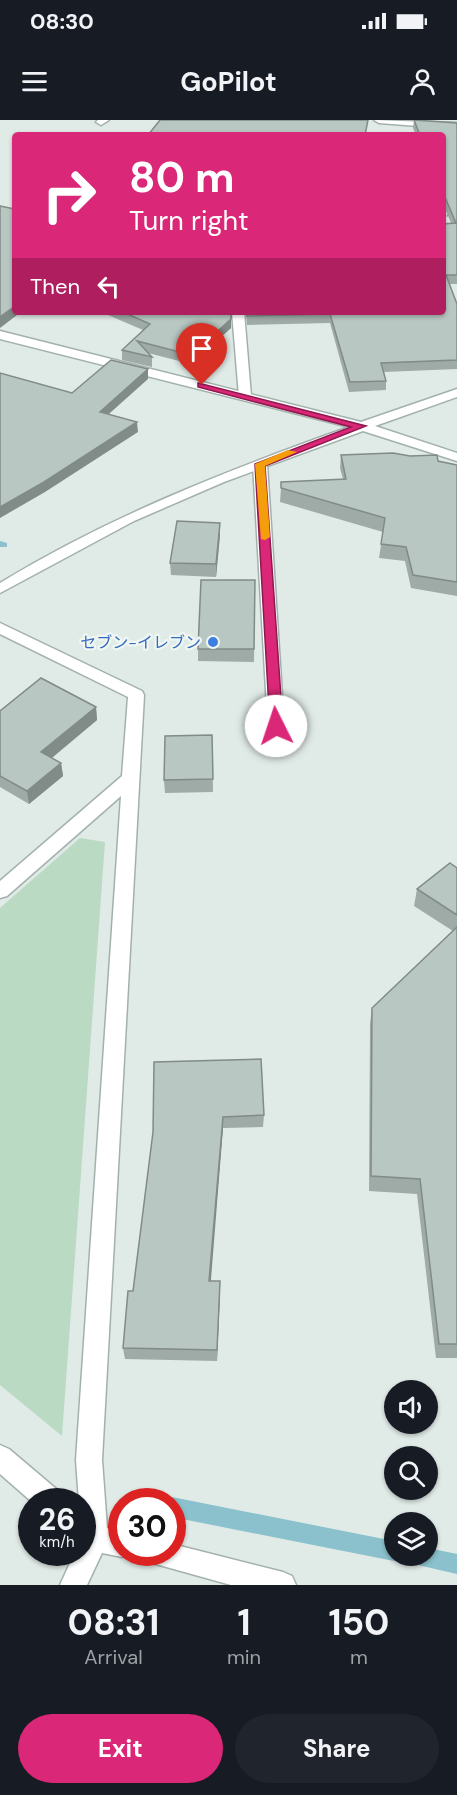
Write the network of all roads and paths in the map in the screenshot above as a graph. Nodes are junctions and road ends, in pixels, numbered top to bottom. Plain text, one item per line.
1 (380, 120) edge
2 (457, 126) edge
3 (237, 315) edge
4 (0, 335) edge
5 (457, 393) edge
6 (245, 396) junction
7 (361, 426) junction
8 (457, 457) edge
9 (260, 464) junction
10 (0, 589) edge
11 (0, 628) edge
12 (276, 726) dead end
13 (129, 780) junction
14 (0, 891) edge
15 (0, 1458) edge
16 (35, 1488) edge
17 (89, 1488) edge
18 (186, 1560) edge
19 (79, 1566) edge
20 (73, 1585) edge
21 (283, 1585) edge

1 - 2 street
3 - 6 street
4 - 6 street
5 - 7 street
6 - 7 street
7 - 8 street
7 - 9 street
9 - 10 street
9 - 12 street
11 - 13 street
13 - 14 street
13 - 17 street
15 - 16 street
18 - 21 street
19 - 20 street

